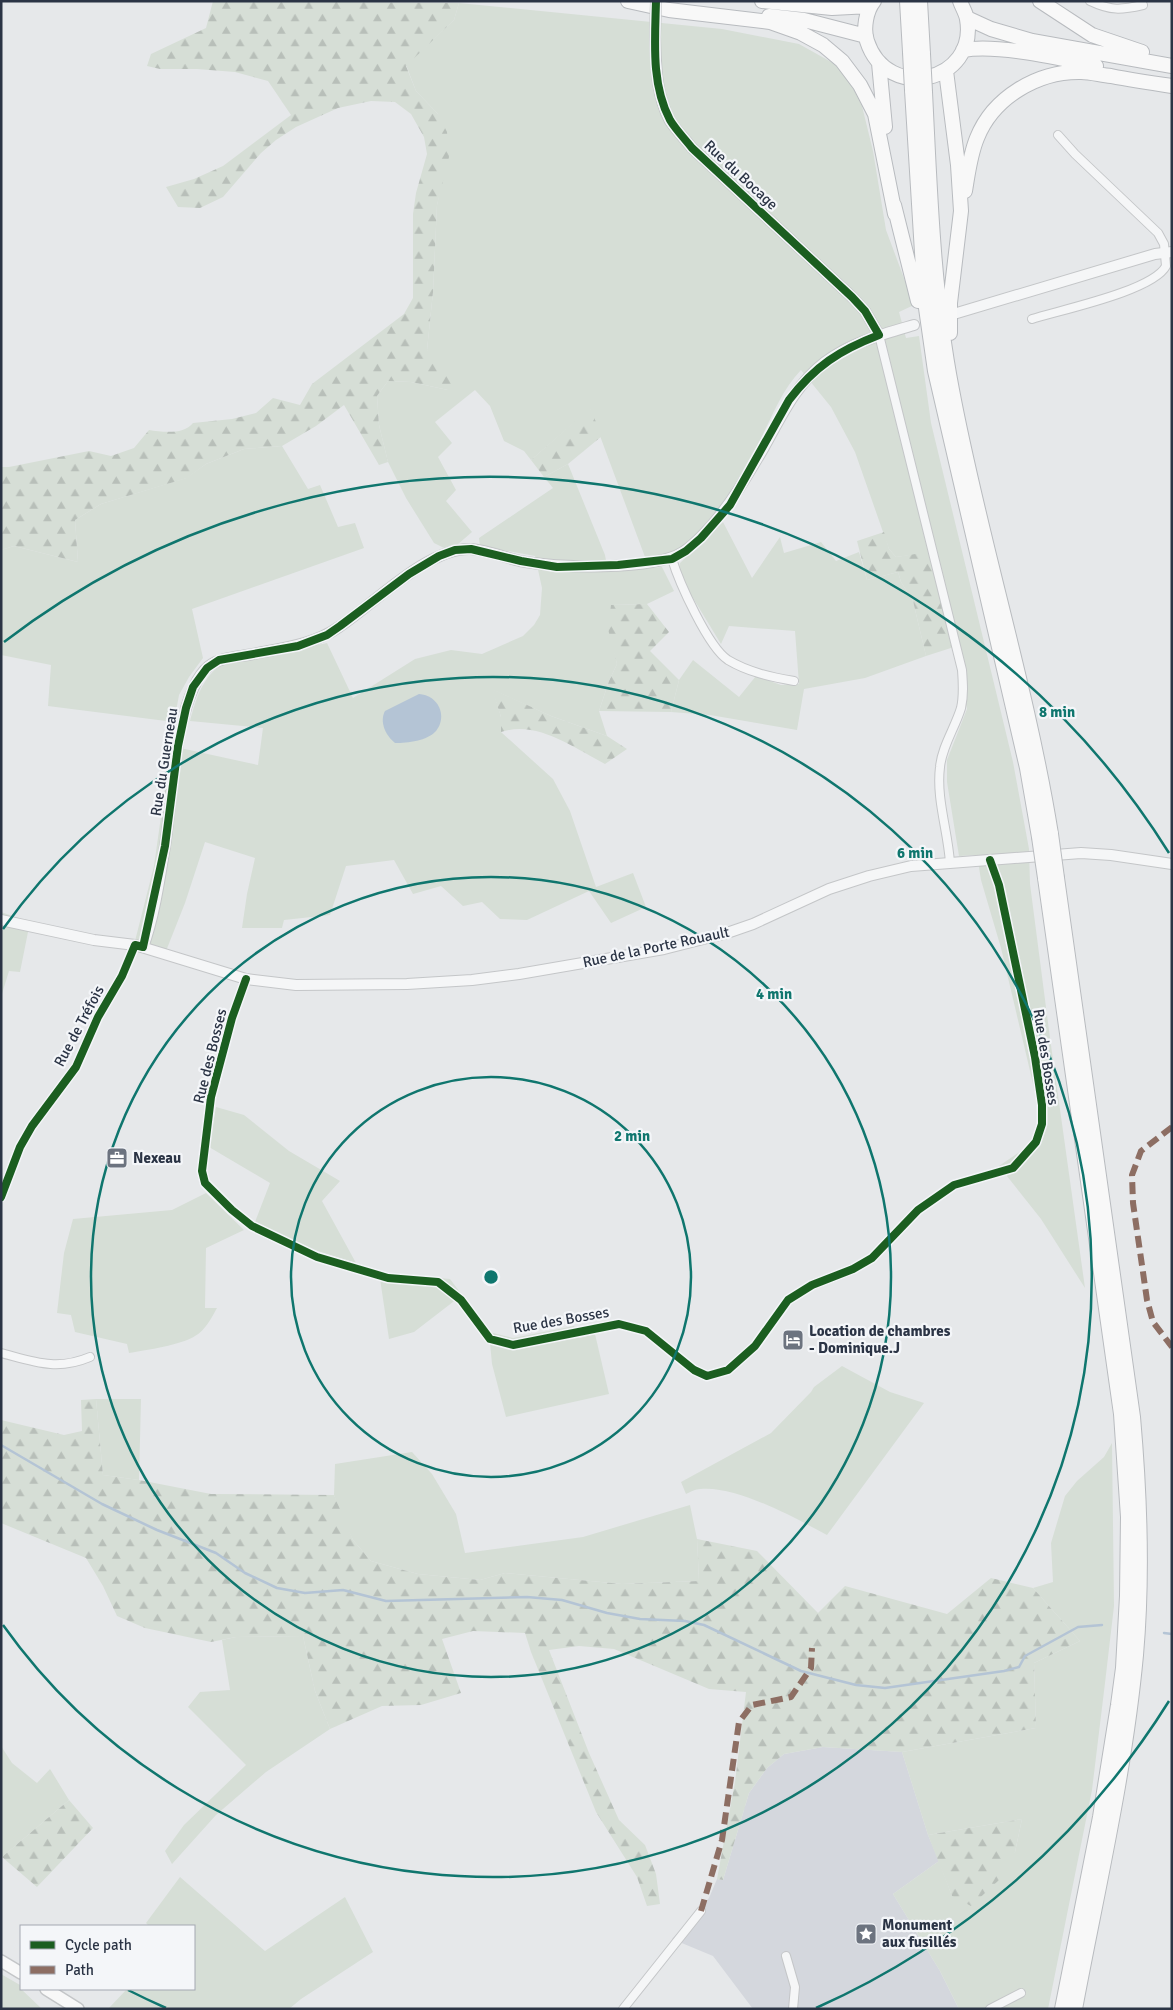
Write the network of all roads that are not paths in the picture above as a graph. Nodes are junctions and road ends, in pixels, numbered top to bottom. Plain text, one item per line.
1 (628, 1) edge
2 (639, 1) edge
3 (656, 1) edge
4 (762, 1) edge
5 (960, 1) edge
6 (1040, 1) edge
7 (1090, 1) edge
8 (914, 2) edge
9 (872, 4) edge
10 (1142, 5) dead end
11 (967, 18) junction
12 (866, 36) junction
13 (963, 50) junction
14 (1172, 61) edge
15 (879, 63) junction
16 (1172, 66) edge
17 (946, 71) junction
18 (1172, 84) edge
19 (918, 91) junction
20 (1058, 135) dead end
21 (961, 211) junction
22 (894, 214) junction
23 (1168, 252) edge
24 (957, 313) dead end
25 (1032, 319) dead end
26 (914, 325) dead end
27 (879, 335) junction
28 (935, 371) junction
29 (952, 391) junction
30 (672, 559) junction
31 (794, 681) dead end
32 (1045, 836) junction
33 (990, 860) junction
34 (950, 863) junction
35 (1172, 864) edge
36 (1051, 878) junction
37 (1, 920) edge
38 (139, 946) junction
39 (246, 979) junction
40 (1, 1197) edge
41 (1, 1353) edge
42 (90, 1357) dead end
43 (701, 1911) dead end
44 (786, 1956) dead end
45 (1, 1960) edge
46 (20, 1972) edge
47 (48, 1990) edge
48 (1021, 1993) dead end
49 (78, 2009) edge
50 (623, 2009) edge
51 (793, 2009) edge
52 (990, 2009) edge
53 (1062, 2009) edge
54 (1075, 2009) edge

1 - 22 highway
2 - 12 highway
3 - 27 street, Rue du Bocage, bridge
4 - 9 highway
5 - 11 highway
6 - 14 highway
7 - 10 street
8 - 19 highway, bridge
9 - 12 highway
11 - 13 highway
11 - 16 highway
12 - 15 highway
13 - 17 highway
13 - 18 highway
15 - 17 highway
15 - 22 highway
17 - 21 highway
18 - 21 highway
19 - 28 highway
19 - 29 highway
20 - 23 street
21 - 29 highway
22 - 28 highway
23 - 24 street
23 - 25 street
26 - 27 street
27 - 30 street
27 - 34 street
28 - 32 highway
29 - 32 highway
30 - 31 street
30 - 38 street, Rue du Guerneau
32 - 36 highway, bridge
33 - 34 street, Rue de la Porte Rouault
33 - 35 street, Rue de la Porte Rouault
33 - 39 street, Rue des Bosses
34 - 39 street, Rue de la Porte Rouault
36 - 53 highway
36 - 54 highway
37 - 38 street, Rue de la Porte Rouault
38 - 39 street, Rue de la Porte Rouault
38 - 40 street, Rue de Tréfois
41 - 42 street
43 - 50 street
44 - 51 street
45 - 46 main road
47 - 49 main road
48 - 52 street

